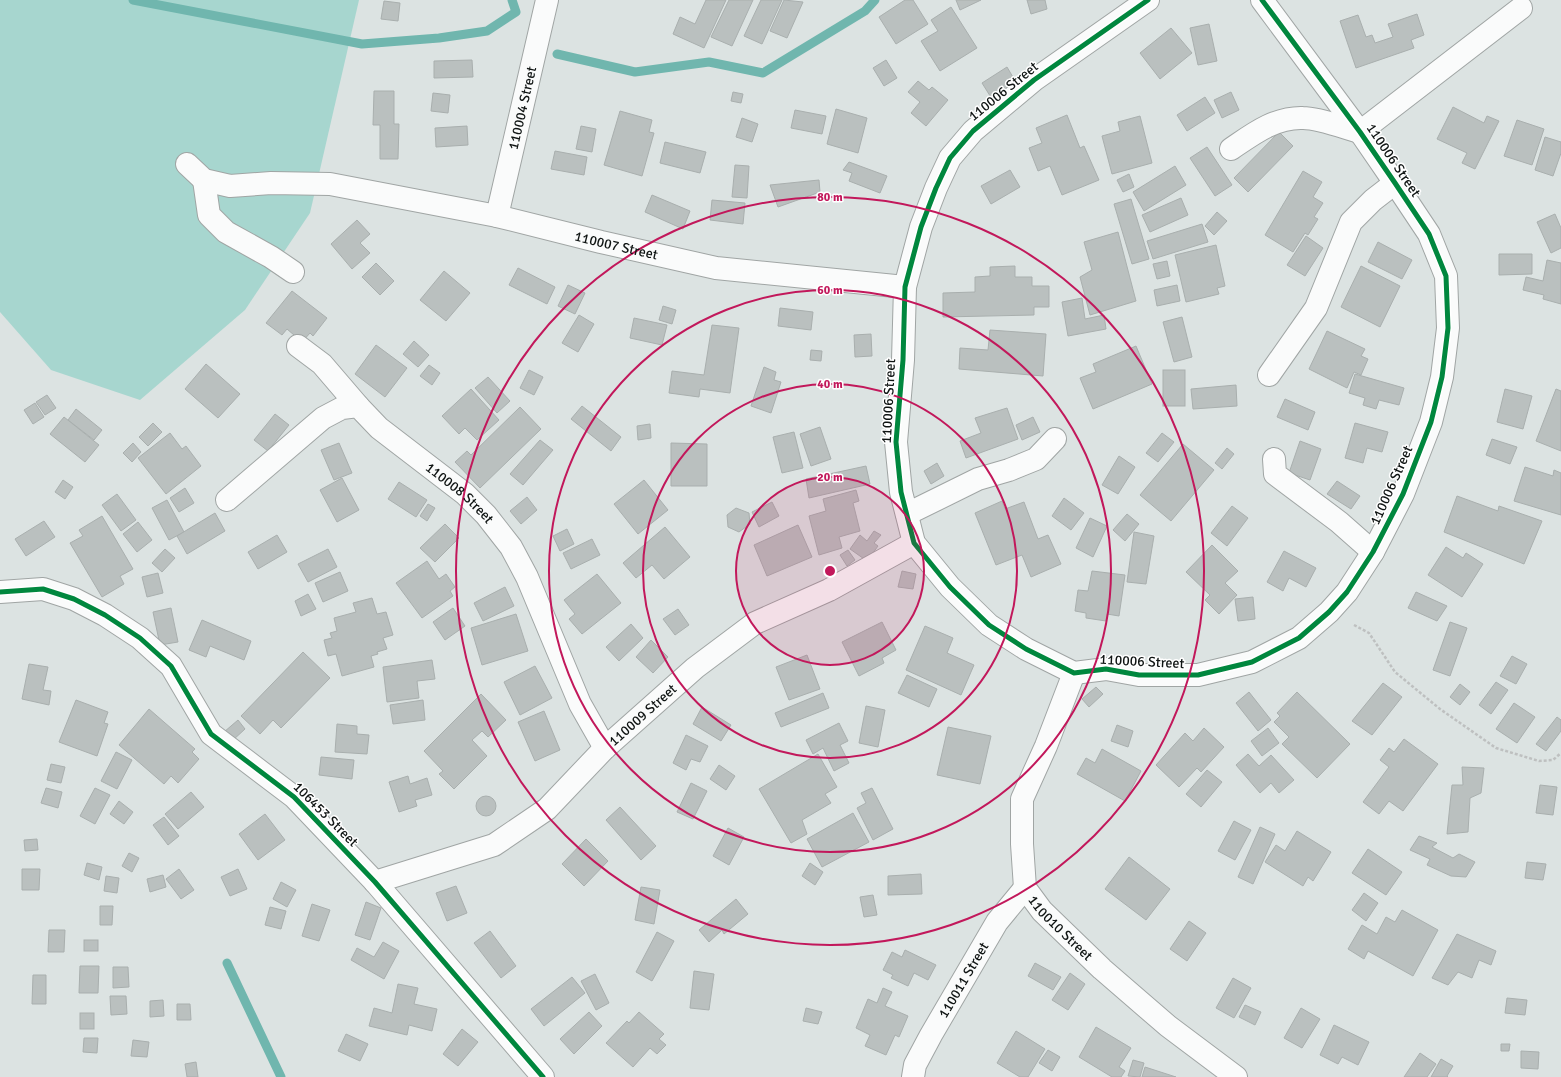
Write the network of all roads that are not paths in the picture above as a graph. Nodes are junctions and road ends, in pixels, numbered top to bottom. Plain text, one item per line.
1 (547, 0) edge
2 (1148, 0) edge
3 (1262, 0) edge
4 (1520, 8) dead end
5 (1360, 132) junction
6 (1231, 149) dead end
7 (187, 164) dead end
8 (204, 180) junction
9 (1395, 183) junction
10 (497, 216) junction
11 (293, 272) dead end
12 (905, 287) junction
13 (298, 346) dead end
14 (1269, 375) dead end
15 (358, 406) junction
16 (1055, 439) dead end
17 (1274, 459) dead end
18 (227, 500) dead end
19 (907, 514) junction
20 (914, 543) junction
21 (1372, 552) junction
22 (0, 592) edge
23 (1074, 673) junction
24 (605, 748) junction
25 (375, 882) junction
26 (1025, 888) junction
27 (543, 1077) edge
28 (912, 1077) edge
29 (1236, 1077) edge

1 - 10 street, 110004 Street
2 - 12 street, 110006 Street
3 - 5 street, 110006 Street
4 - 5 street, 110006 Street
5 - 6 street
5 - 9 street, 110006 Street
7 - 8 street
8 - 10 street, 110007 Street
8 - 11 street
9 - 14 street
9 - 21 street, 110006 Street
10 - 12 street, 110007 Street
12 - 19 street, 110006 Street
13 - 15 street, 110008 Street
15 - 18 street
15 - 24 street, 110008 Street
16 - 19 street
17 - 21 street
19 - 20 street, 110006 Street
20 - 23 street, 110006 Street
20 - 24 street, 110009 Street
21 - 23 street, 110006 Street
22 - 25 street, 106453 Street
23 - 26 street, 110010 Street
24 - 25 street, 110009 Street
25 - 27 street, 106453 Street
26 - 28 street, 110011 Street
26 - 29 street, 110010 Street

